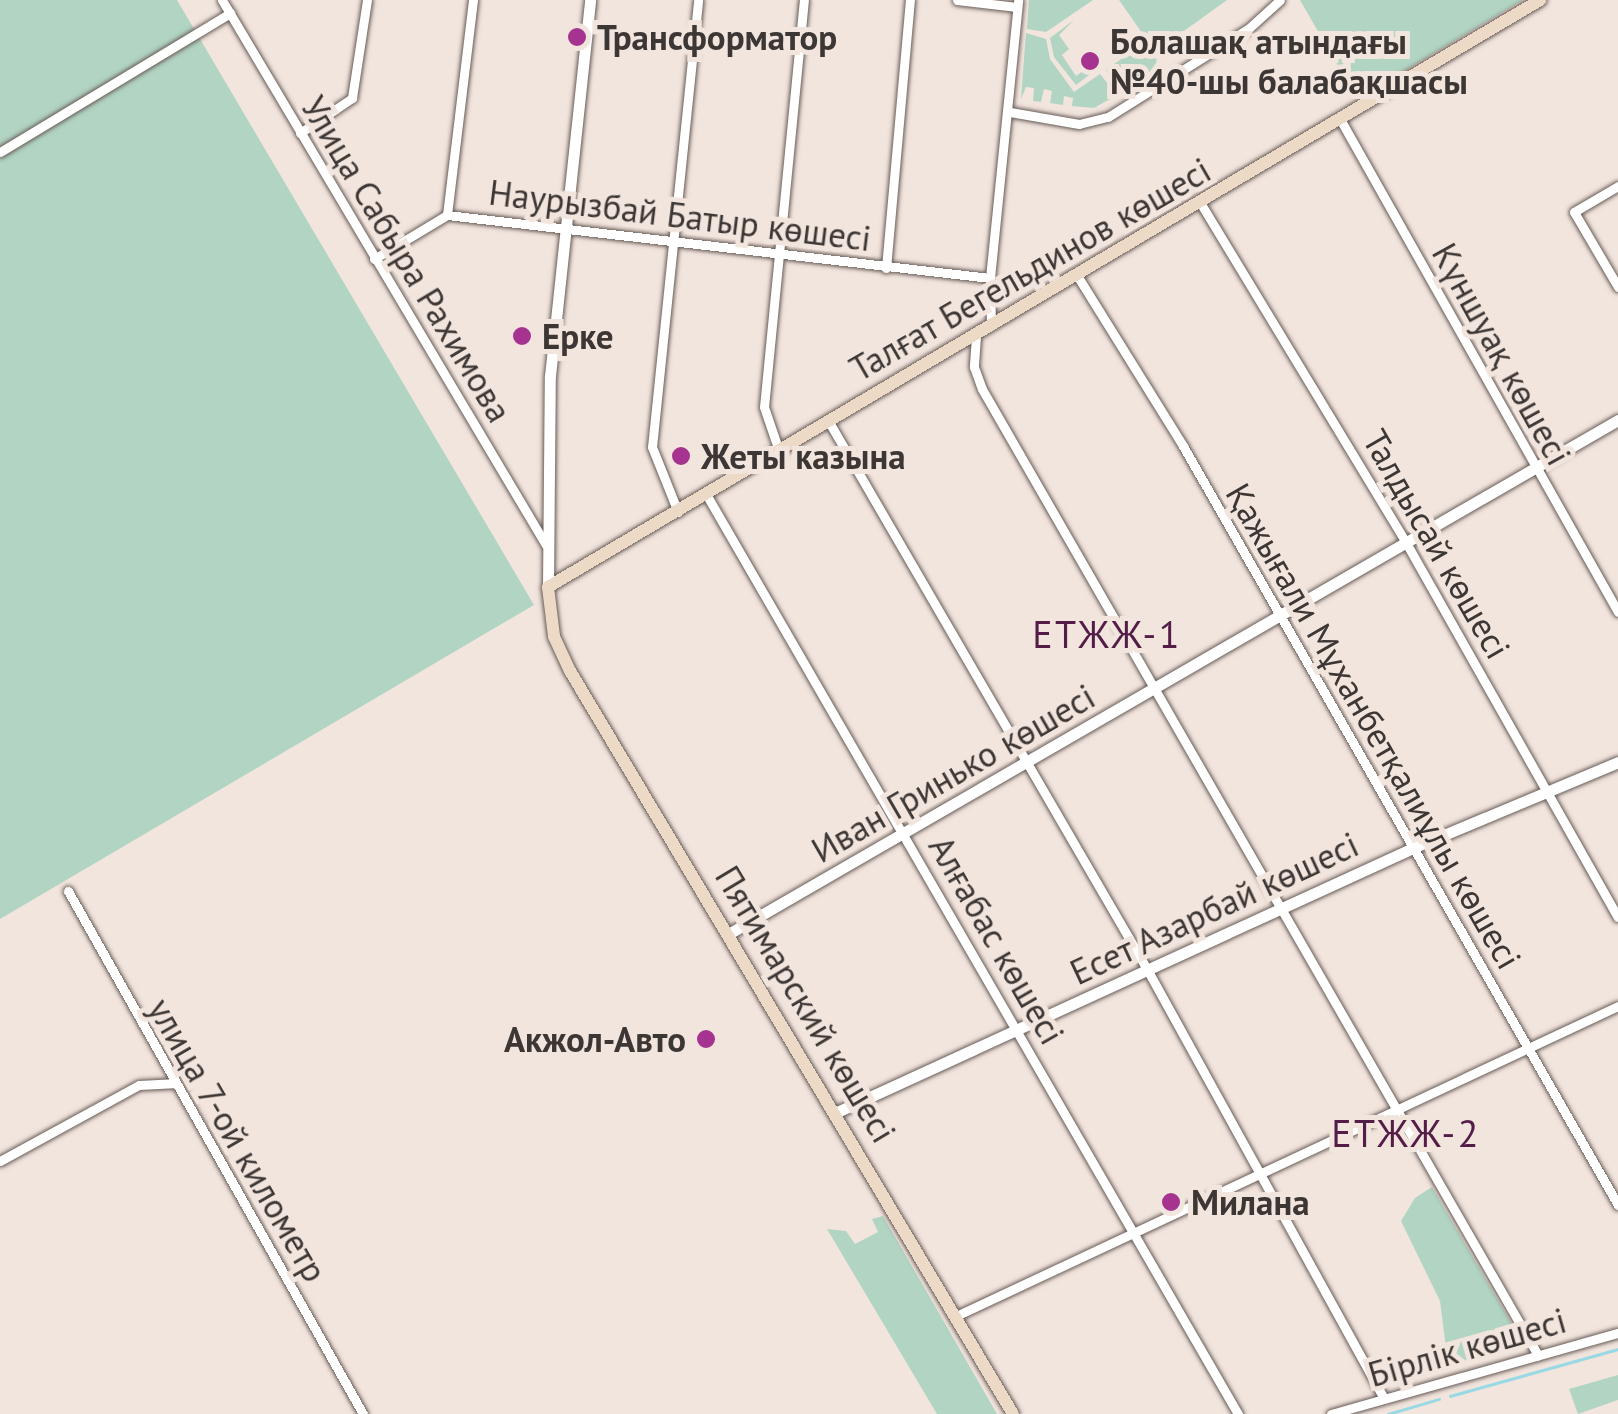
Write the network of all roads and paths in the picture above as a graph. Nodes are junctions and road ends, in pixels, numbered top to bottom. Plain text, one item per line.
1 (222, 0) edge
2 (367, 0) edge
3 (473, 0) edge
4 (590, 0) edge
5 (698, 0) edge
6 (804, 0) edge
7 (910, 0) edge
8 (957, 0) edge
9 (1280, 0) edge
10 (1540, 0) edge
11 (1018, 3) edge
12 (230, 13) junction
13 (1010, 112) junction
14 (1340, 120) junction
15 (300, 133) junction
16 (0, 152) edge
17 (1618, 186) edge
18 (1201, 204) junction
19 (447, 215) junction
20 (564, 230) junction
21 (672, 242) junction
22 (777, 255) junction
23 (374, 258) junction
24 (886, 268) junction
25 (1078, 277) junction
26 (990, 278) junction
27 (1618, 287) edge
28 (992, 326) junction
29 (976, 336) junction
30 (1618, 420) edge
31 (829, 422) junction
32 (779, 451) junction
33 (1532, 468) junction
34 (706, 494) junction
35 (678, 512) junction
36 (1405, 541) junction
37 (546, 545) junction
38 (548, 587) junction
39 (1618, 612) edge
40 (1279, 616) junction
41 (1154, 689) junction
42 (1618, 762) edge
43 (1027, 763) junction
44 (1550, 792) junction
45 (905, 833) junction
46 (1415, 847) junction
47 (68, 891) dead end
48 (1282, 908) junction
49 (1618, 917) edge
50 (730, 933) junction
51 (1148, 971) junction
52 (1618, 1006) edge
53 (1015, 1028) junction
54 (1526, 1050) junction
55 (173, 1083) junction
56 (1397, 1111) junction
57 (837, 1112) junction
58 (0, 1161) edge
59 (1261, 1174) junction
60 (1618, 1205) edge
61 (1132, 1230) junction
62 (956, 1316) junction
63 (1618, 1333) edge
64 (1538, 1355) junction
65 (1384, 1398) junction
66 (363, 1414) edge
67 (1013, 1414) edge
68 (1238, 1414) edge
69 (1330, 1414) edge

1 - 12 street, Улица Сабыра Рахимова
2 - 15 street
3 - 19 street
4 - 20 street
5 - 21 street
6 - 22 street
7 - 24 street
8 - 11 street
9 - 13 street
10 - 14 main road, Талғат Бегельдинов көшесі
11 - 13 street
12 - 15 street, Улица Сабыра Рахимова
12 - 16 street
13 - 26 street
14 - 18 main road, Талғат Бегельдинов көшесі
14 - 33 street, Күншуақ көшесі
15 - 23 street, Улица Сабыра Рахимова
17 - 27 street
18 - 25 main road, Талғат Бегельдинов көшесі
18 - 36 street, Талдысай көшесі
19 - 20 street, Наурызбай Батыр көшесі
19 - 23 street, Наурызбай Батыр көшесі
20 - 21 street, Наурызбай Батыр көшесі
20 - 37 street
21 - 22 street, Наурызбай Батыр көшесі
21 - 35 street
22 - 24 street, Наурызбай Батыр көшесі
22 - 32 street
23 - 37 street, Улица Сабыра Рахимова
24 - 26 street, Наурызбай Батыр көшесі
25 - 28 main road, Талғат Бегельдинов көшесі
25 - 40 street, Қажығали Мұханбетқалиұлы көшесі
26 - 28 street
28 - 29 main road, Талғат Бегельдинов көшесі
29 - 31 main road, Талғат Бегельдинов көшесі
29 - 41 street
30 - 33 street, Иван Гринько көшесі
31 - 32 main road, Талғат Бегельдинов көшесі
31 - 43 street
32 - 34 main road, Талғат Бегельдинов көшесі
33 - 36 street, Иван Гринько көшесі
33 - 39 street, Күншуақ көшесі
34 - 35 main road, Талғат Бегельдинов көшесі
34 - 45 street, Алғабас көшесі
35 - 38 main road, Талғат Бегельдинов көшесі
36 - 40 street, Иван Гринько көшесі
36 - 44 street, Талдысай көшесі
37 - 38 street
38 - 50 main road, Пятимарский көшесі
40 - 41 street, Иван Гринько көшесі
40 - 46 street, Қажығали Мұханбетқалиұлы көшесі
41 - 43 street, Иван Гринько көшесі
41 - 48 street
42 - 44 street, Есет Азарбай көшесі
43 - 45 street, Иван Гринько көшесі
43 - 51 street
44 - 46 street, Есет Азарбай көшесі
44 - 49 street, Талдысай көшесі
45 - 50 street, Иван Гринько көшесі
45 - 53 street, Алғабас көшесі
46 - 48 street, Есет Азарбай көшесі
46 - 54 street, Қажығали Мұханбетқалиұлы көшесі
47 - 55 street, улица 7-ой километр
48 - 51 street, Есет Азарбай көшесі
48 - 56 street
50 - 57 main road, Пятимарский көшесі
51 - 53 street, Есет Азарбай көшесі
51 - 59 street
52 - 54 street
53 - 57 street, Есет Азарбай көшесі
53 - 61 street, Алғабас көшесі
54 - 56 street
54 - 60 street, Қажығали Мұханбетқалиұлы көшесі
55 - 58 street
55 - 66 street, улица 7-ой километр
56 - 59 street
56 - 64 street
57 - 62 main road, Пятимарский көшесі
59 - 61 street
59 - 65 street
61 - 62 street
61 - 68 street, Алғабас көшесі
62 - 67 main road, Пятимарский көшесі
63 - 64 street, Бірлік көшесі
64 - 65 street, Бірлік көшесі
65 - 69 street, Бірлік көшесі

